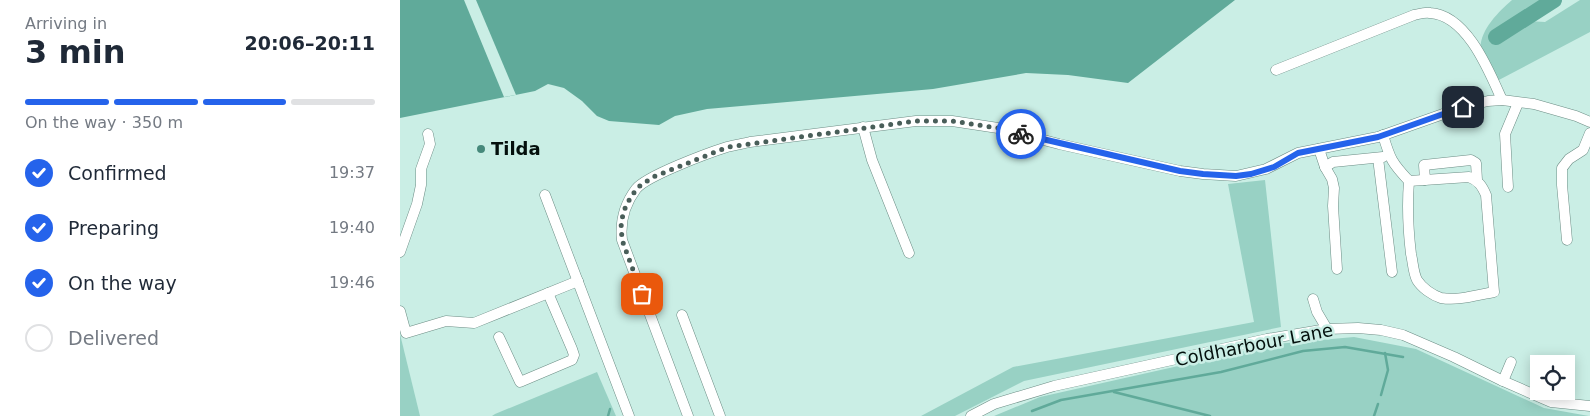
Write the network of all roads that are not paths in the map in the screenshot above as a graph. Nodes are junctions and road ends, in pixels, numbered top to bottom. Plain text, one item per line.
1 (1276, 70) dead end
2 (1502, 100) junction
3 (1518, 103) junction
4 (1590, 122) edge
5 (863, 127) junction
6 (1590, 133) edge
7 (428, 134) dead end
8 (1383, 135) junction
9 (1319, 149) junction
10 (1389, 155) junction
11 (1378, 158) junction
12 (1325, 167) junction
13 (1424, 180) junction
14 (1477, 180) junction
15 (1409, 181) junction
16 (1508, 187) dead end
17 (545, 195) dead end
18 (1567, 240) dead end
19 (400, 252) edge
20 (909, 253) dead end
21 (1337, 269) dead end
22 (1392, 272) dead end
23 (578, 281) junction
24 (548, 293) junction
25 (1313, 299) dead end
26 (400, 311) edge
27 (682, 315) dead end
28 (1327, 329) junction
29 (499, 337) dead end
30 (1511, 362) dead end
31 (1503, 382) junction
32 (1586, 403) edge
33 (629, 416) edge
34 (688, 416) edge
35 (720, 416) edge
36 (971, 416) edge

1 - 2 street
2 - 3 street
2 - 8 street
3 - 4 street
3 - 16 street
5 - 9 street
5 - 20 street
5 - 34 street
6 - 18 street
7 - 19 street
8 - 9 street
8 - 10 street
9 - 12 street
10 - 11 street
10 - 15 street
11 - 12 street
11 - 22 street
12 - 21 street
13 - 14 street
13 - 14 street
13 - 15 street
14 - 15 street
17 - 23 street
23 - 24 street
23 - 33 street
24 - 26 street
24 - 29 street
25 - 28 street
27 - 35 street
28 - 31 street, Coldharbour Lane
28 - 36 street, Coldharbour Lane
30 - 31 street
31 - 32 street, Coldharbour Lane

